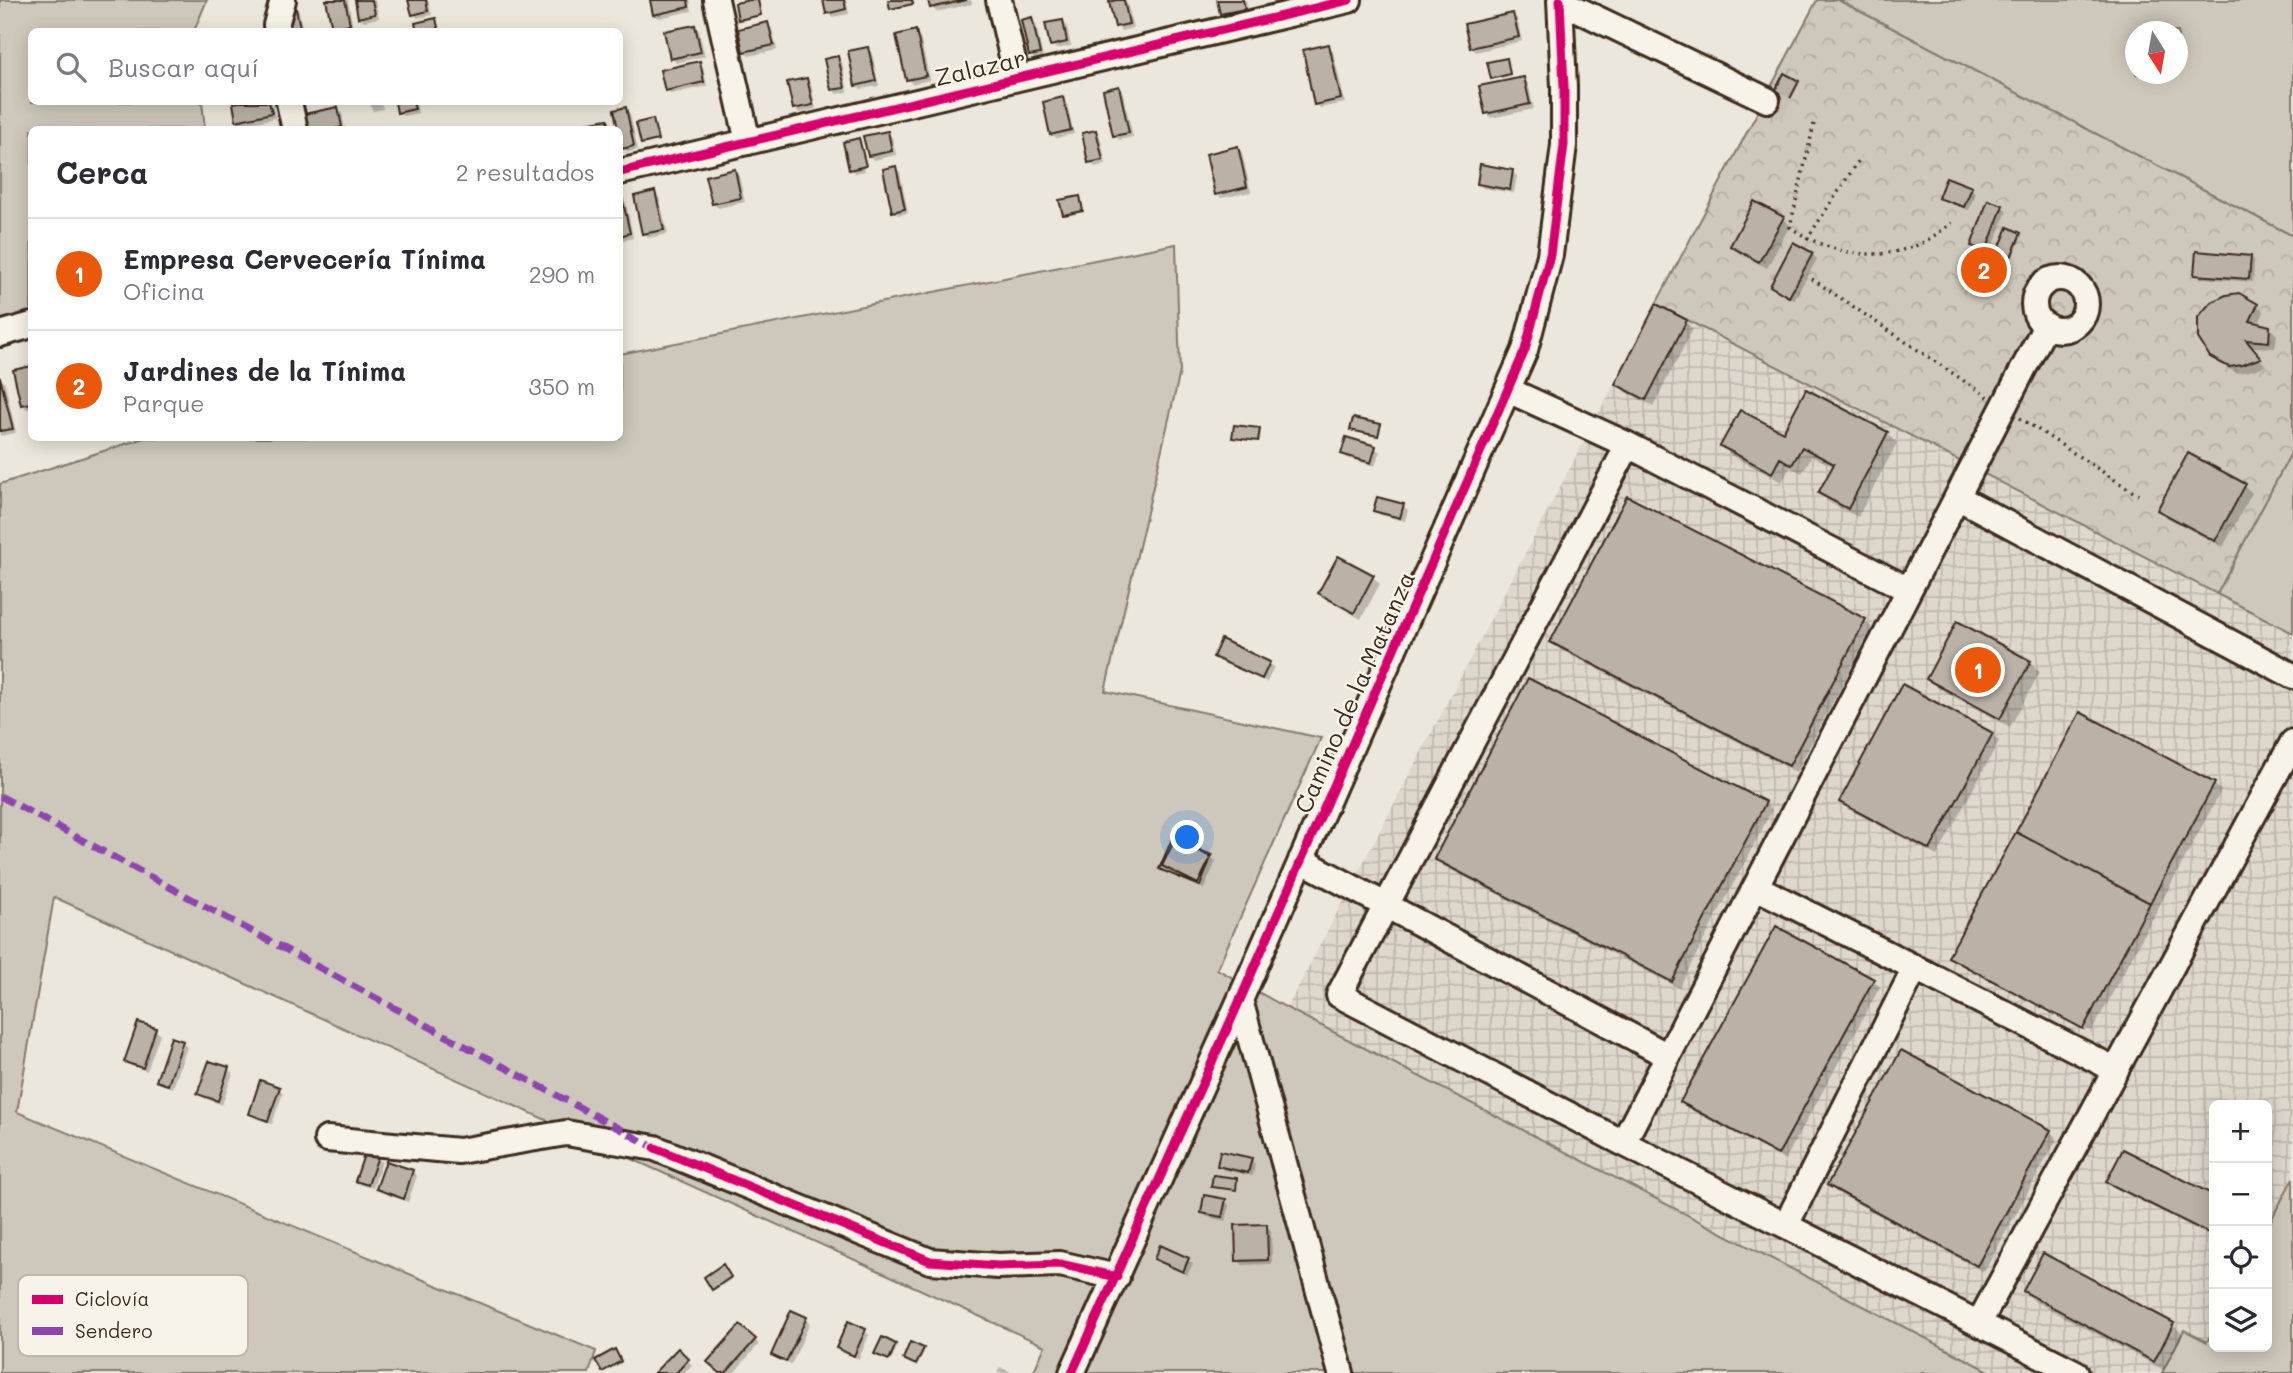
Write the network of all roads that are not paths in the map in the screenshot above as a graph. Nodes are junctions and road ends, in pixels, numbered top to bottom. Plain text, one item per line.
1 (283, 0) edge
2 (716, 0) edge
3 (999, 0) edge
4 (1349, 0) edge
5 (1560, 1) edge
6 (1273, 9) edge
7 (276, 28) edge
8 (1017, 78) junction
9 (1767, 100) tunnel mouth
10 (290, 105) edge
11 (294, 126) edge
12 (748, 142) junction
13 (623, 171) edge
14 (2046, 325) dead end
15 (28, 326) edge
16 (0, 334) edge
17 (1508, 390) junction
18 (1628, 444) junction
19 (1957, 497) junction
20 (1909, 590) junction
21 (2293, 676) edge
22 (2293, 742) edge
23 (1301, 860) junction
24 (1756, 887) junction
25 (1387, 904) junction
26 (1915, 968) junction
27 (1240, 1000) junction
28 (1668, 1056) junction
29 (2116, 1070) junction
30 (327, 1139) dead end
31 (1623, 1143) junction
32 (1786, 1225) junction
33 (1117, 1277) junction
34 (1979, 1324) junction
35 (1072, 1373) edge
36 (1341, 1373) edge
37 (2076, 1373) edge

1 - 7 street
2 - 12 street
3 - 8 street
4 - 6 street, Zalazar
5 - 9 street
5 - 17 street, Camino de la Matanza
6 - 8 street, Zalazar
8 - 12 street, Zalazar
10 - 11 street
12 - 13 street, Zalazar
14 - 19 street
15 - 16 street
17 - 18 street
17 - 23 street, Camino de la Matanza
18 - 20 street
18 - 25 street
19 - 20 street
19 - 21 street
20 - 24 street
22 - 29 street
23 - 25 street
23 - 27 street, Camino de la Matanza
24 - 26 street
24 - 28 street
25 - 28 street
25 - 31 street
26 - 29 street
26 - 32 street
27 - 33 street, Camino de la Matanza
27 - 36 street
28 - 31 street
29 - 34 street
30 - 33 street
31 - 32 street
32 - 34 street
33 - 35 street, Camino de la Matanza
34 - 37 street

